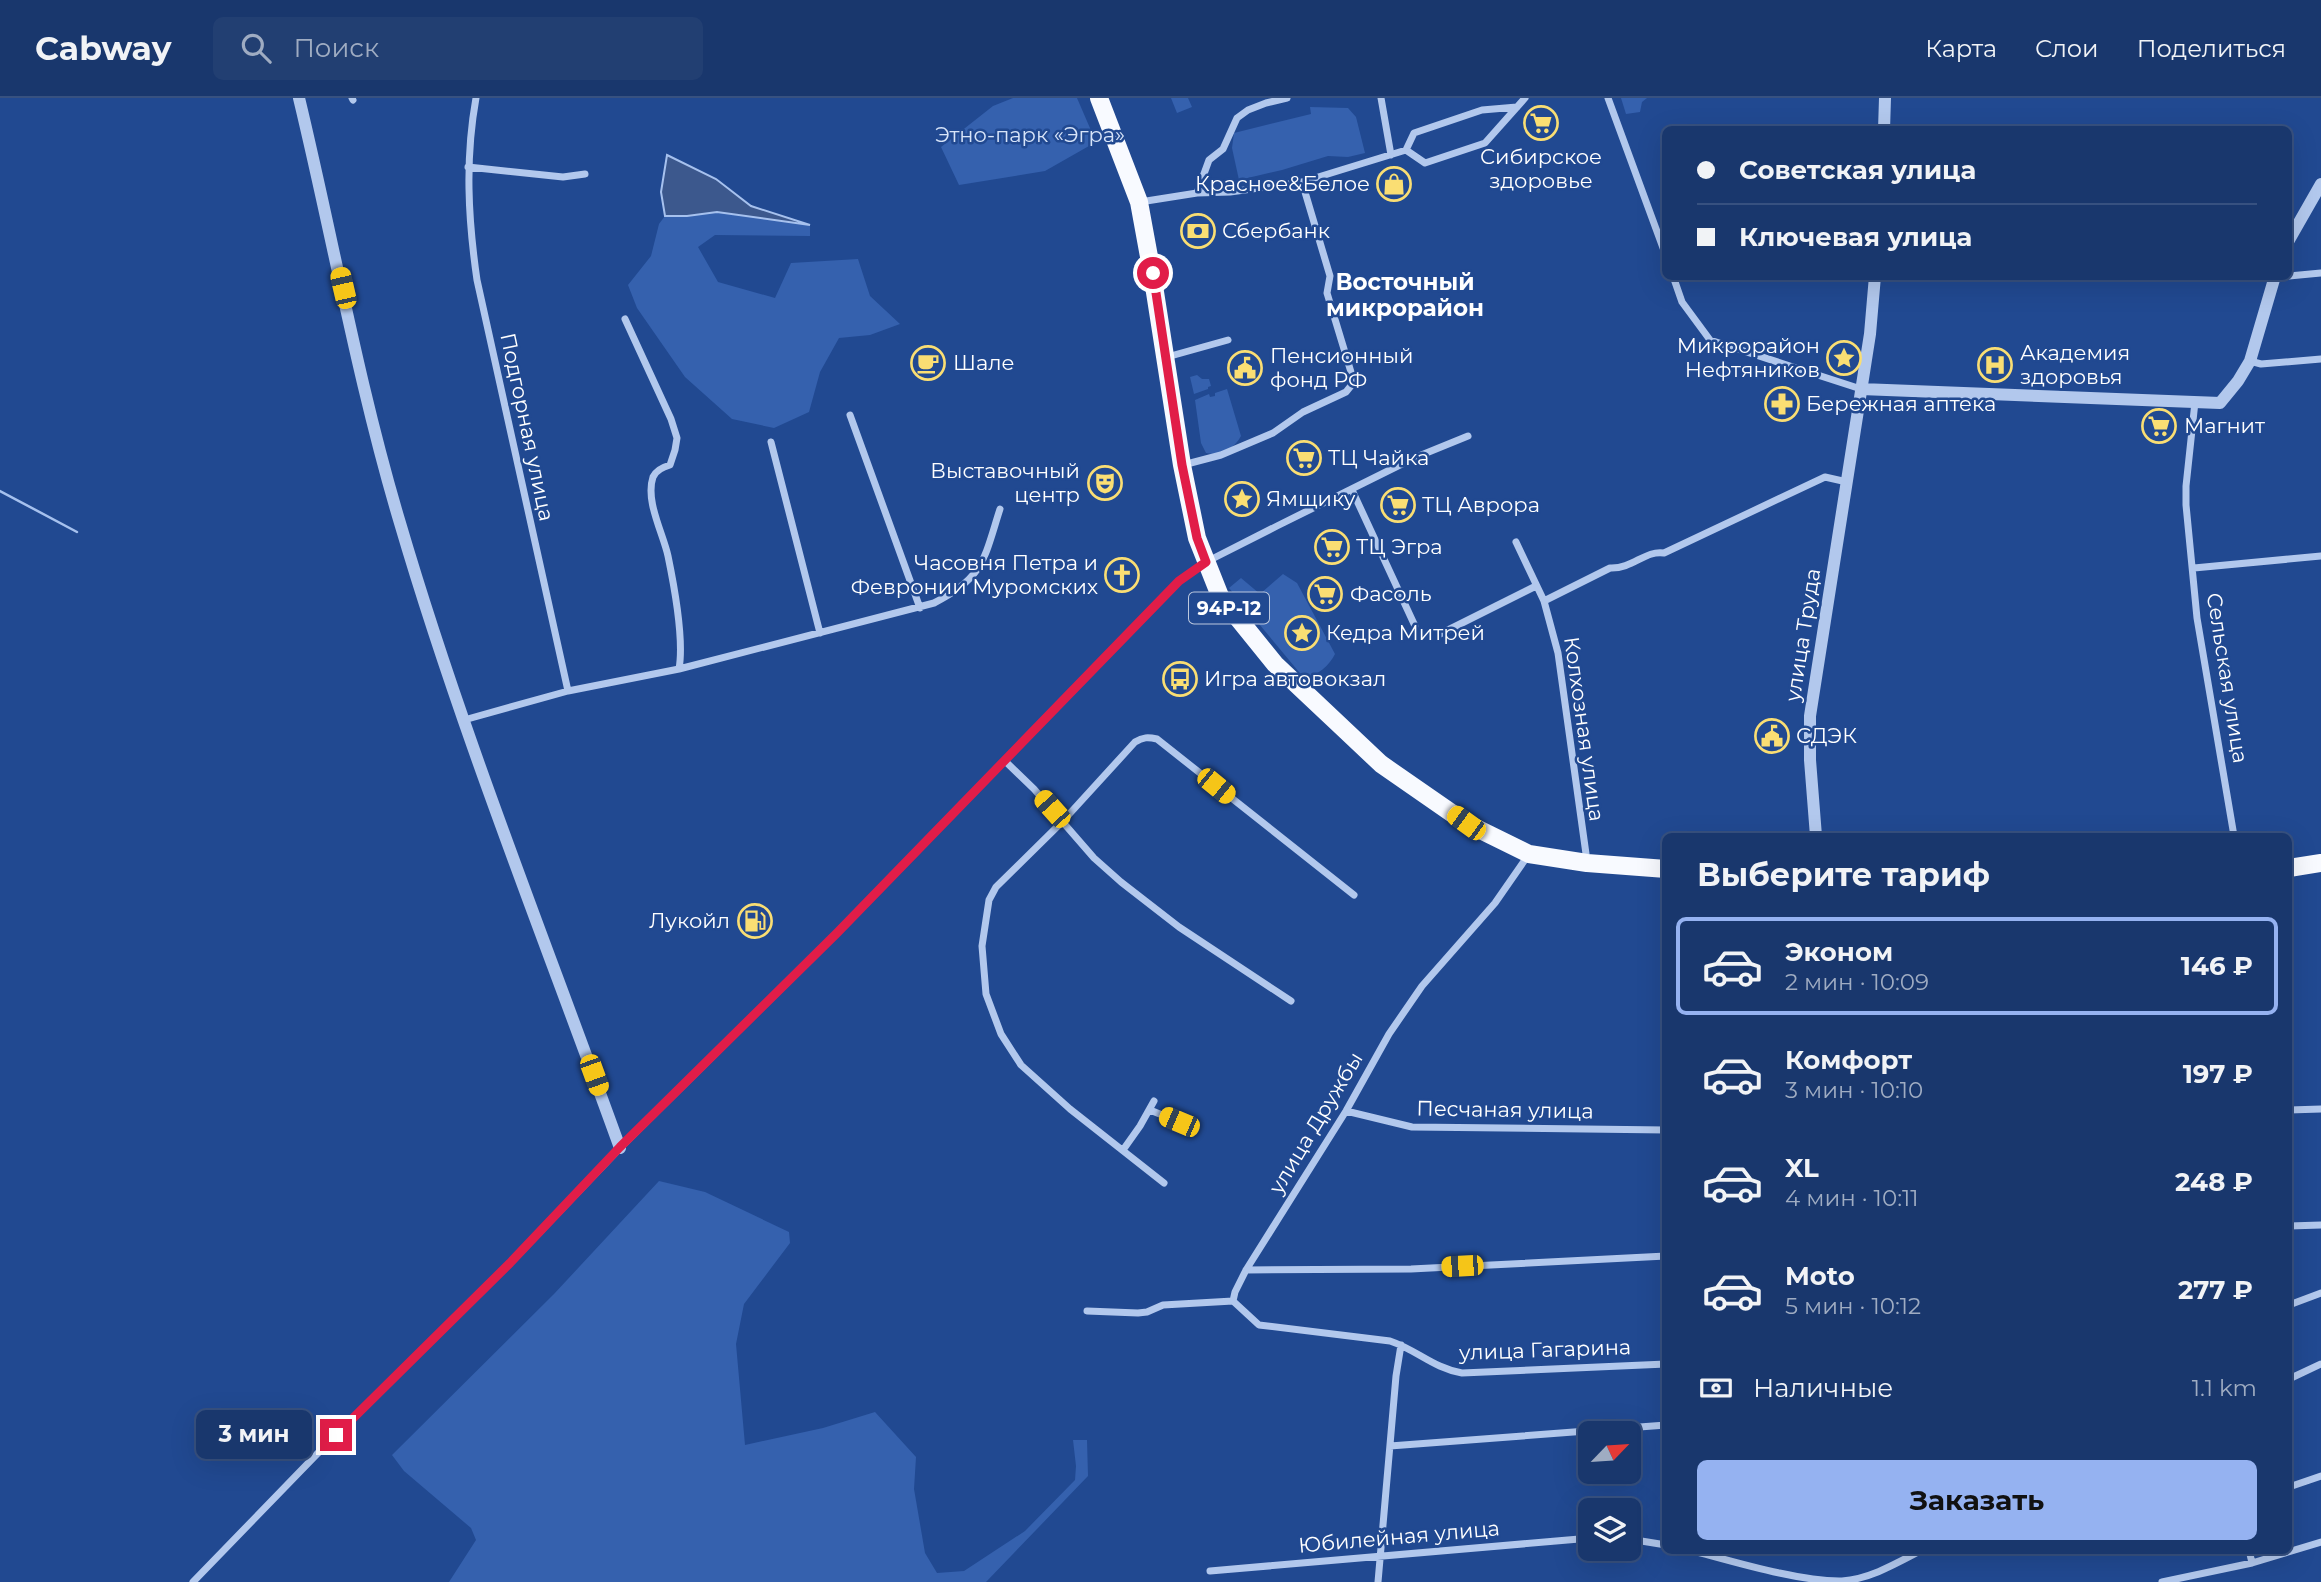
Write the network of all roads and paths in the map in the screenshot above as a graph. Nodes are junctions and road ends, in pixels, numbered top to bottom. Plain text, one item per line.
1 (299, 98) edge
2 (476, 98) edge
3 (1099, 98) edge
4 (1287, 98) edge
5 (1381, 98) edge
6 (1525, 98) edge
7 (1608, 98) edge
8 (1885, 98) edge
9 (1517, 107) junction
10 (1884, 126) edge
11 (1406, 150) junction
12 (1391, 155) junction
13 (468, 167) junction
14 (585, 174) dead end
15 (1303, 182) junction
16 (2321, 184) edge
17 (1197, 192) junction
18 (1139, 202) junction
19 (2292, 235) edge
20 (1662, 245) edge
21 (2321, 273) edge
22 (2292, 276) edge
23 (1674, 280) edge
24 (1875, 280) edge
25 (2275, 280) edge
26 (625, 319) dead end
27 (1228, 340) dead end
28 (1166, 357) junction
29 (2321, 359) edge
30 (2250, 361) junction
31 (1861, 389) junction
32 (2195, 402) junction
33 (850, 415) dead end
34 (1468, 436) dead end
35 (771, 442) dead end
36 (1182, 465) junction
37 (1847, 481) junction
38 (1352, 490) junction
39 (1000, 509) dead end
40 (1516, 542) dead end
41 (2321, 556) edge
42 (1206, 562) junction
43 (2194, 568) junction
44 (1536, 586) junction
45 (1544, 601) junction
46 (920, 608) junction
47 (1415, 626) dead end
48 (820, 633) junction
49 (1440, 634) dead end
50 (679, 669) junction
51 (568, 691) junction
52 (464, 720) junction
53 (1005, 761) junction
54 (1062, 822) junction
55 (1816, 833) edge
56 (2233, 833) edge
57 (1529, 854) junction
58 (1587, 863) junction
59 (2320, 867) edge
60 (2292, 868) edge
61 (1662, 869) edge
62 (1354, 895) dead end
63 (1291, 1001) dead end
64 (1154, 1101) dead end
65 (2321, 1108) edge
66 (1150, 1110) junction
67 (2292, 1110) edge
68 (1346, 1111) junction
69 (1179, 1122) dead end
70 (1662, 1130) edge
71 (620, 1147) junction
72 (1123, 1150) junction
73 (1164, 1183) dead end
74 (2321, 1225) edge
75 (2292, 1226) edge
76 (1662, 1256) edge
77 (1246, 1270) junction
78 (2321, 1293) edge
79 (1233, 1301) junction
80 (2292, 1304) edge
81 (1087, 1311) dead end
82 (1401, 1345) junction
83 (1662, 1364) edge
84 (2321, 1364) edge
85 (2292, 1378) edge
86 (1662, 1425) edge
87 (1390, 1446) junction
88 (2321, 1476) edge
89 (2292, 1487) edge
90 (1578, 1539) edge
91 (1641, 1541) edge
92 (2321, 1542) edge
93 (1662, 1544) edge
94 (2292, 1551) edge
95 (1706, 1554) edge
96 (1914, 1554) edge
97 (2250, 1554) edge
98 (2282, 1554) edge
99 (1379, 1556) junction
100 (2252, 1563) junction
101 (1210, 1571) dead end
102 (192, 1582) edge
103 (1378, 1582) edge
104 (2162, 1582) edge

1 - 52 street
2 - 13 street, Подгорная улица
3 - 18 main road, 94Р-12
4 - 17 street
5 - 12 street
6 - 9 street
7 - 20 street
8 - 10 street
9 - 11 street
9 - 11 street
11 - 12 street
12 - 15 street
13 - 14 street
13 - 51 street, Подгорная улица
15 - 17 street
15 - 36 street
16 - 19 street
17 - 18 street
18 - 28 main road, 94Р-12
21 - 22 street
23 - 31 street
24 - 31 street, улица Труда
25 - 30 street
26 - 50 street
27 - 28 street
28 - 36 main road, 94Р-12
29 - 30 street
30 - 32 street
31 - 32 street
31 - 37 street, улица Труда
32 - 43 street
33 - 46 street
34 - 38 street
35 - 48 street
36 - 42 main road, 94Р-12
37 - 45 street
37 - 55 street, улица Труда
38 - 42 street
38 - 47 street
39 - 46 street
40 - 44 street, Колхозная улица
41 - 43 street, Сельская улица
42 - 53 street
42 - 57 main road, 94Р-12
43 - 56 street, Сельская улица
44 - 45 street, Колхозная улица
44 - 49 street
45 - 58 street, Колхозная улица
46 - 48 street
48 - 50 street
50 - 51 street
51 - 52 street
52 - 71 street
53 - 54 street
53 - 71 street
54 - 62 street
54 - 63 street
54 - 72 street
57 - 58 main road, 94Р-12
57 - 68 street, улица Дружбы
58 - 61 main road, 94Р-12
59 - 60 main road
64 - 66 street
65 - 67 street
66 - 69 street
66 - 72 street
68 - 70 street, Песчаная улица
68 - 77 street, улица Дружбы
71 - 102 street
72 - 73 street
74 - 75 street
76 - 77 street
77 - 79 street, улица Дружбы
78 - 80 street
79 - 81 street
79 - 82 street, улица Гагарина
82 - 83 street, улица Гагарина
82 - 87 street
84 - 85 street
86 - 87 street
87 - 99 street
88 - 89 street
90 - 99 street, Юбилейная улица
91 - 93 street
92 - 94 street
95 - 96 street
97 - 100 street
98 - 100 street
99 - 101 street, Юбилейная улица
99 - 103 street
100 - 104 street

